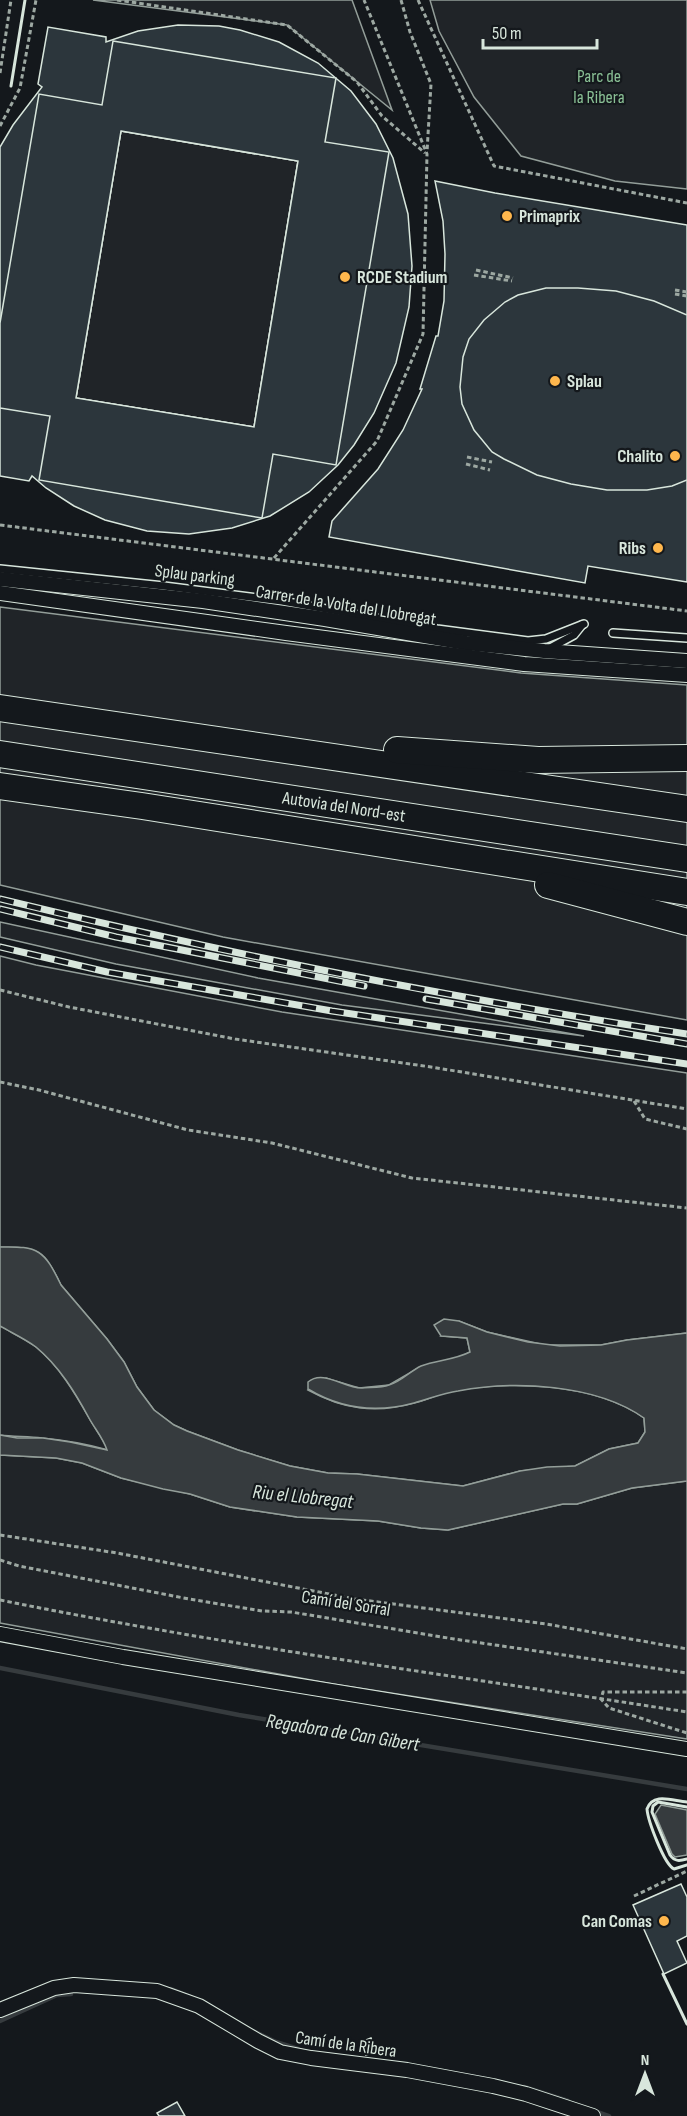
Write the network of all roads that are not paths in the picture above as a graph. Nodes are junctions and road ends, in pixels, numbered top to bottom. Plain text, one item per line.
1 (0, 569) edge
2 (0, 579) edge
3 (0, 593) edge
4 (613, 633) dead end
5 (687, 638) edge
6 (544, 651) junction
7 (687, 661) edge
8 (687, 675) edge
9 (0, 708) edge
10 (90, 721) junction
11 (0, 754) edge
12 (687, 758) edge
13 (0, 786) edge
14 (687, 809) edge
15 (423, 851) junction
16 (687, 859) edge
17 (687, 892) edge
18 (687, 922) edge
19 (0, 1634) edge
20 (687, 1749) edge
21 (0, 2010) edge
22 (593, 2116) edge

1 - 6 lane, Splau parking
2 - 6 street, Carrer de la Volta del Llobregat
3 - 8 street, Carrer de la Volta del Llobregat
4 - 5 lane
6 - 7 street, Carrer de la Volta del Llobregat
9 - 10 highway
10 - 12 highway
10 - 14 highway
11 - 16 highway, Autovia del Nord-est
13 - 15 highway
15 - 17 highway
15 - 18 highway
19 - 20 street
21 - 22 street, Camí de la Ribera

